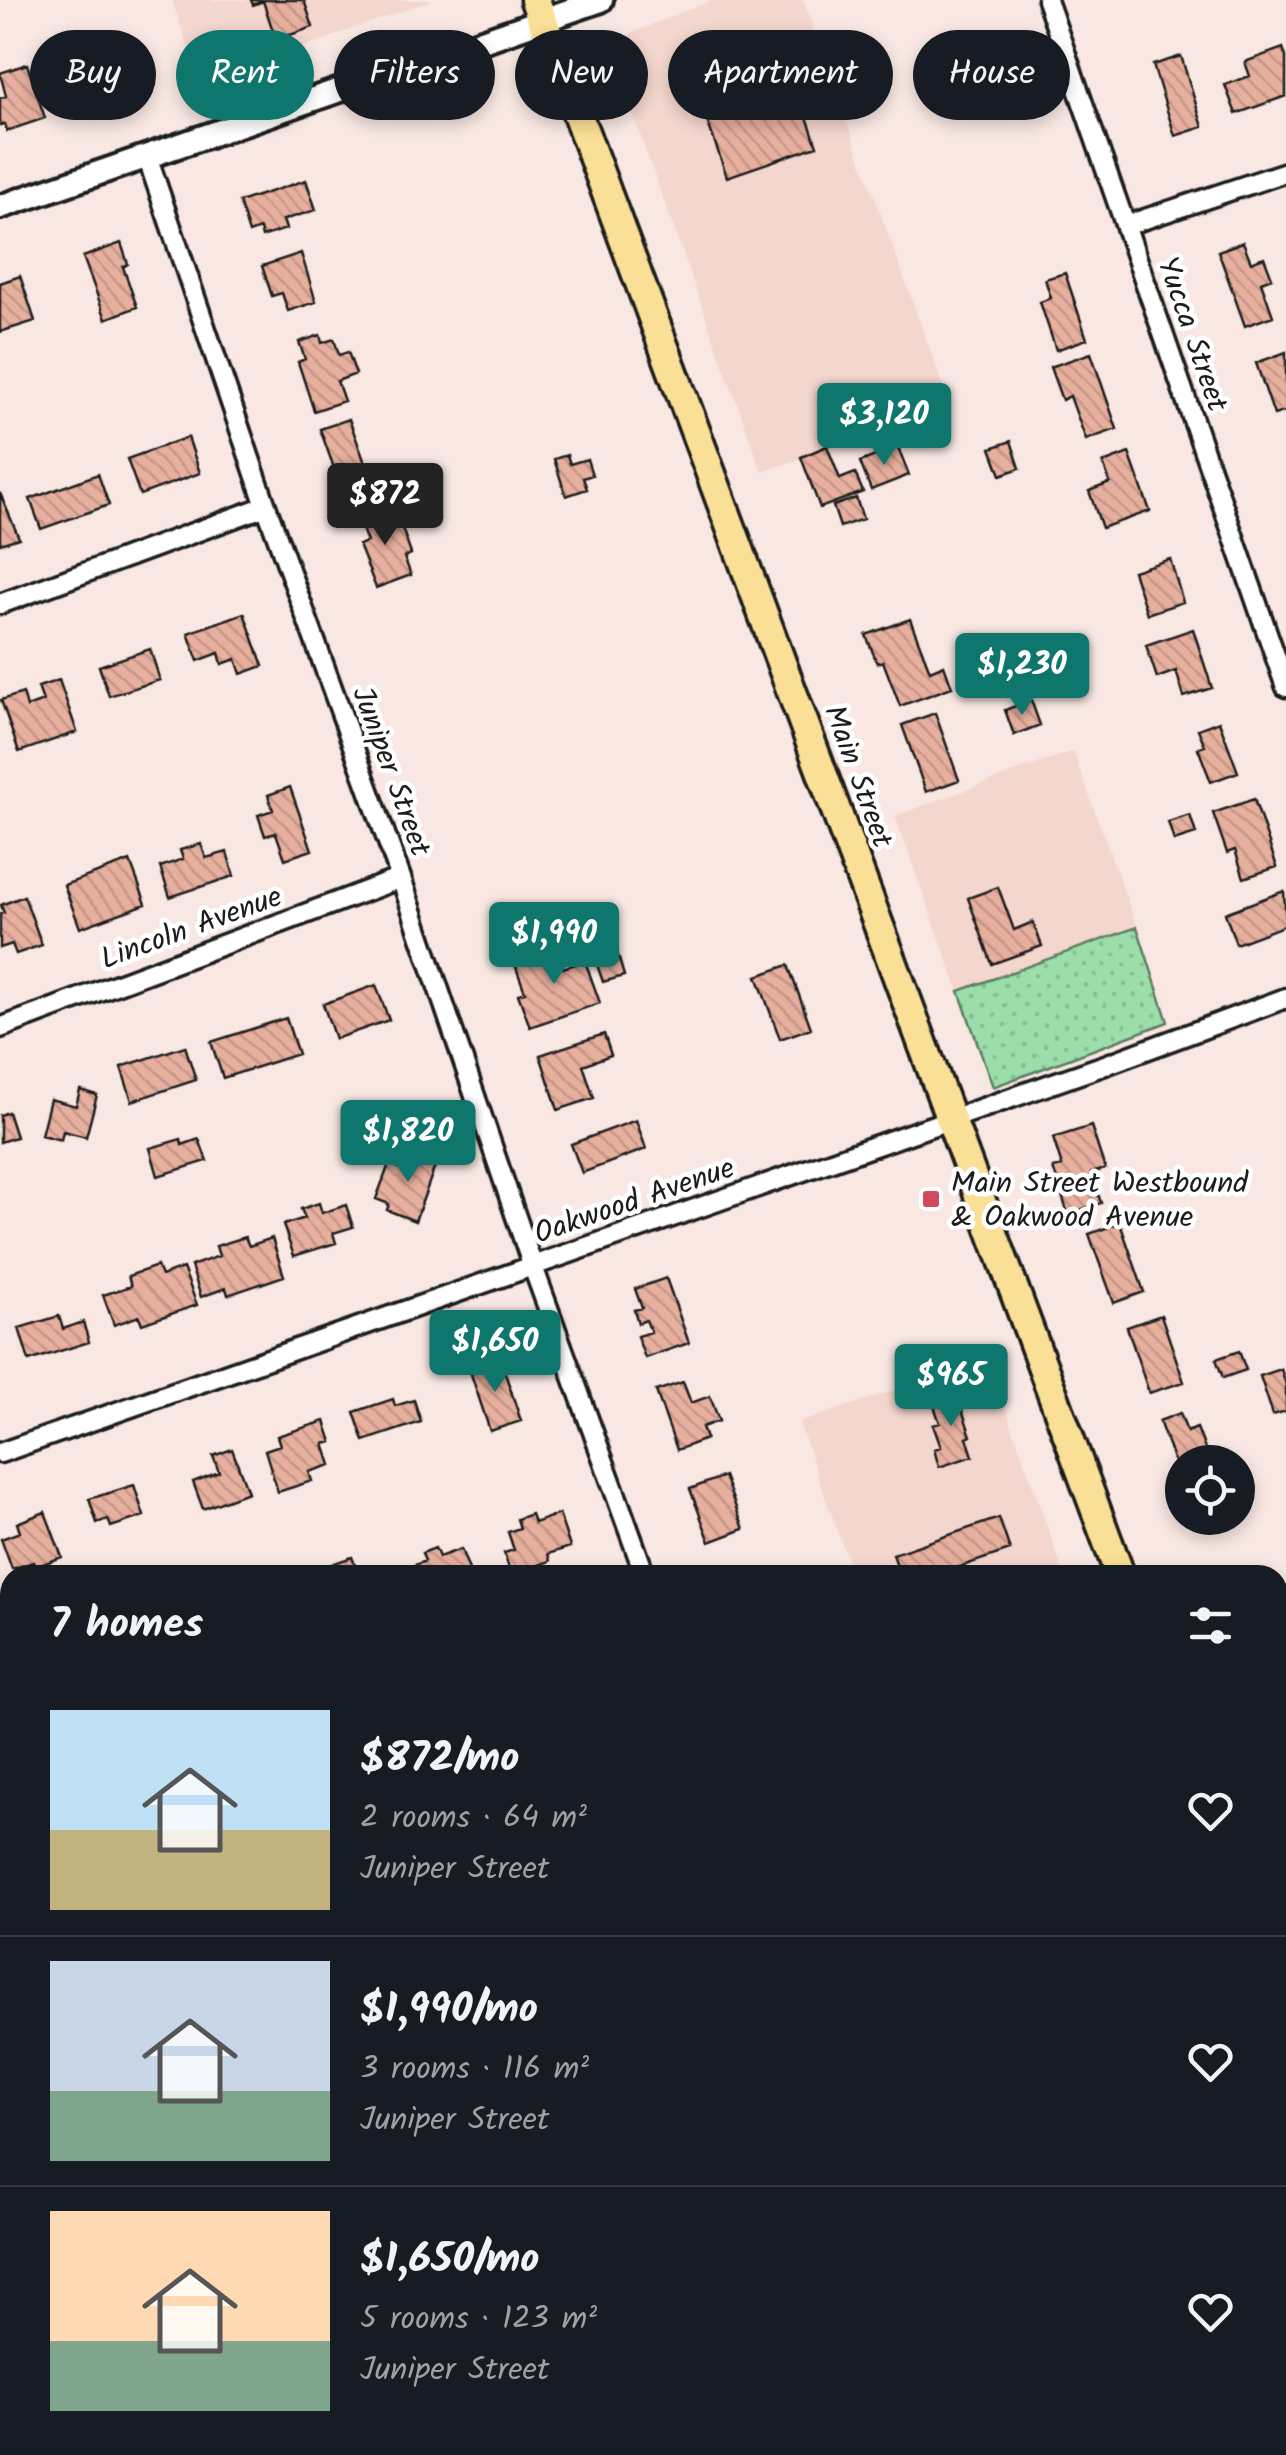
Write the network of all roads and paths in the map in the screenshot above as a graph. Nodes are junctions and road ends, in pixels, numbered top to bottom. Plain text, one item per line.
1 (601, 0) edge
2 (1048, 0) edge
3 (539, 10) edge
4 (148, 156) junction
5 (1286, 172) edge
6 (0, 207) edge
7 (1127, 225) junction
8 (266, 506) junction
9 (0, 604) edge
10 (1286, 686) edge
11 (401, 878) junction
12 (1286, 998) edge
13 (0, 1028) edge
14 (952, 1118) junction
15 (532, 1264) junction
16 (0, 1453) edge
17 (640, 1565) edge
18 (1116, 1565) edge

1 - 3 street
2 - 7 street, Yucca Street
3 - 4 street
3 - 14 main road, Main Street
4 - 6 street
4 - 8 street, Juniper Street
5 - 7 street
7 - 10 street, Yucca Street
8 - 9 street
8 - 11 street, Juniper Street
11 - 13 street, Lincoln Avenue
11 - 15 street, Juniper Street
12 - 14 street, Oakwood Avenue
14 - 15 street, Oakwood Avenue
14 - 18 main road, Main Street
15 - 16 street, Oakwood Avenue
15 - 17 street, Juniper Street

